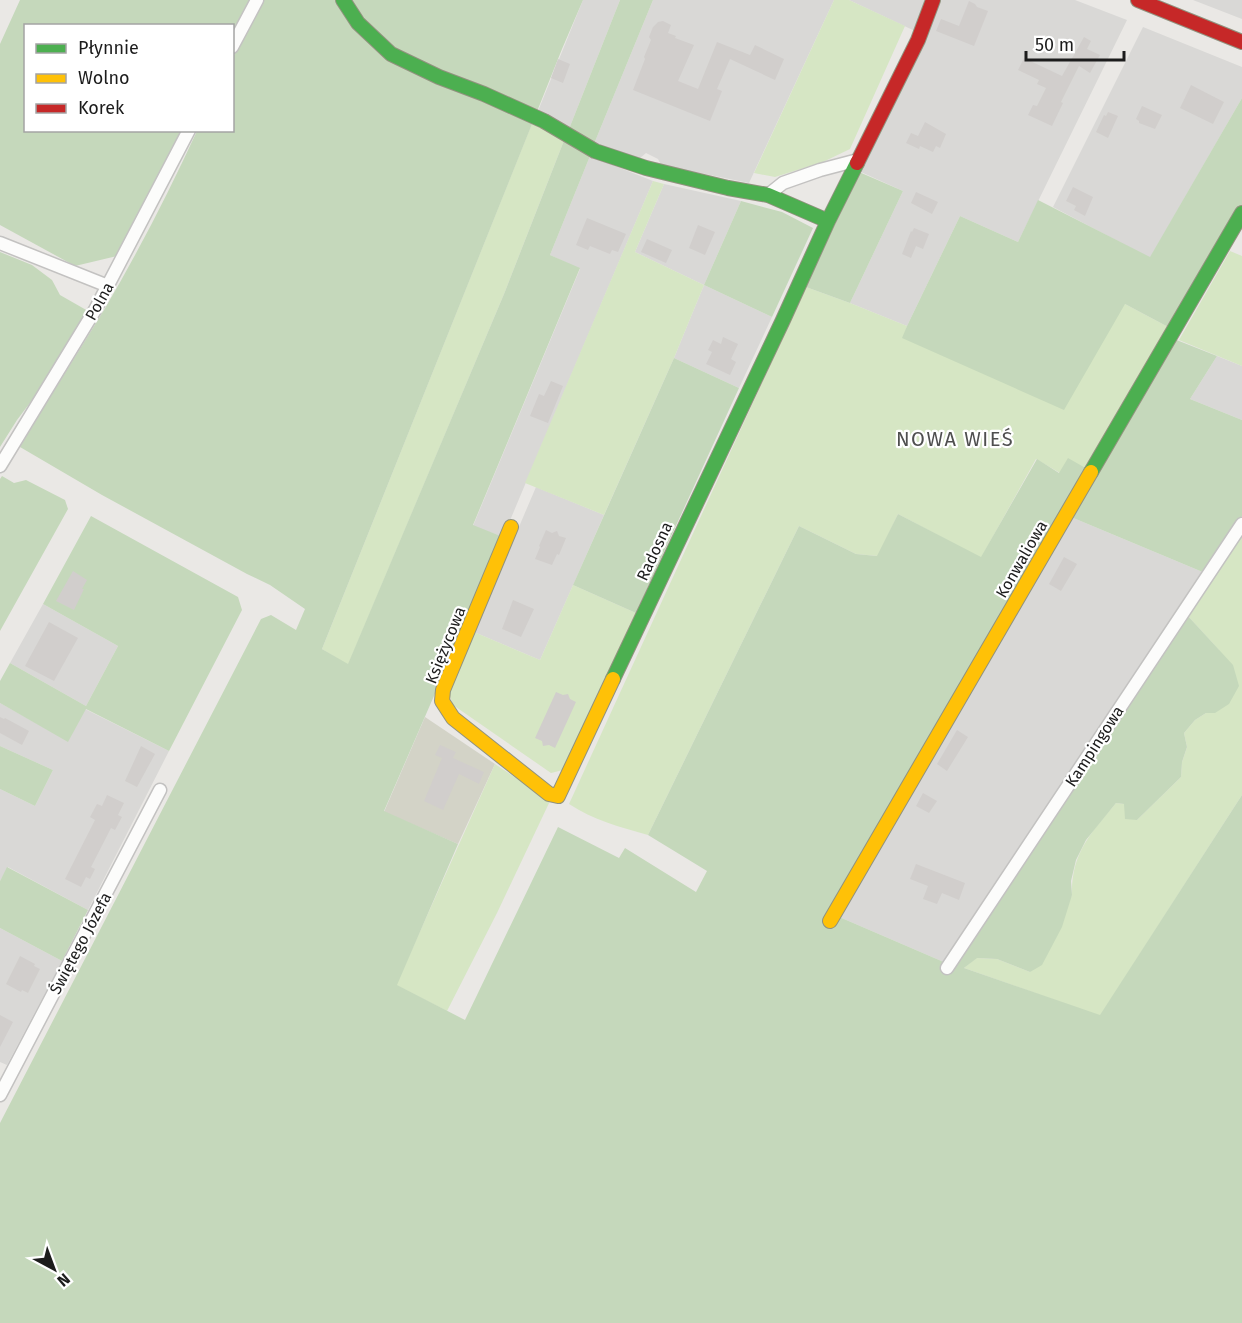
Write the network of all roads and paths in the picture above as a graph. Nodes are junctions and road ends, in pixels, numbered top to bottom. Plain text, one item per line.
1 (257, 0) edge
2 (343, 0) edge
3 (933, 0) edge
4 (1138, 0) edge
5 (1242, 42) edge
6 (234, 43) edge
7 (188, 132) edge
8 (858, 160) junction
9 (768, 195) junction
10 (1242, 213) edge
11 (828, 221) junction
12 (0, 243) edge
13 (108, 286) junction
14 (0, 466) edge
15 (1242, 524) edge
16 (512, 527) dead end
17 (160, 790) dead end
18 (558, 796) joint
19 (830, 921) dead end
20 (947, 968) dead end
21 (0, 1095) edge

1 - 6 street
2 - 9 street
3 - 8 street, Radosna
4 - 5 street
7 - 13 street, Polna
8 - 9 street
8 - 11 street, Radosna
9 - 11 street
10 - 19 street, Konwaliowa
11 - 18 street, Radosna
12 - 13 street
13 - 14 street, Polna
15 - 20 street, Kampingowa
16 - 18 street, Księżycowa
17 - 21 street, Świętego Józefa

